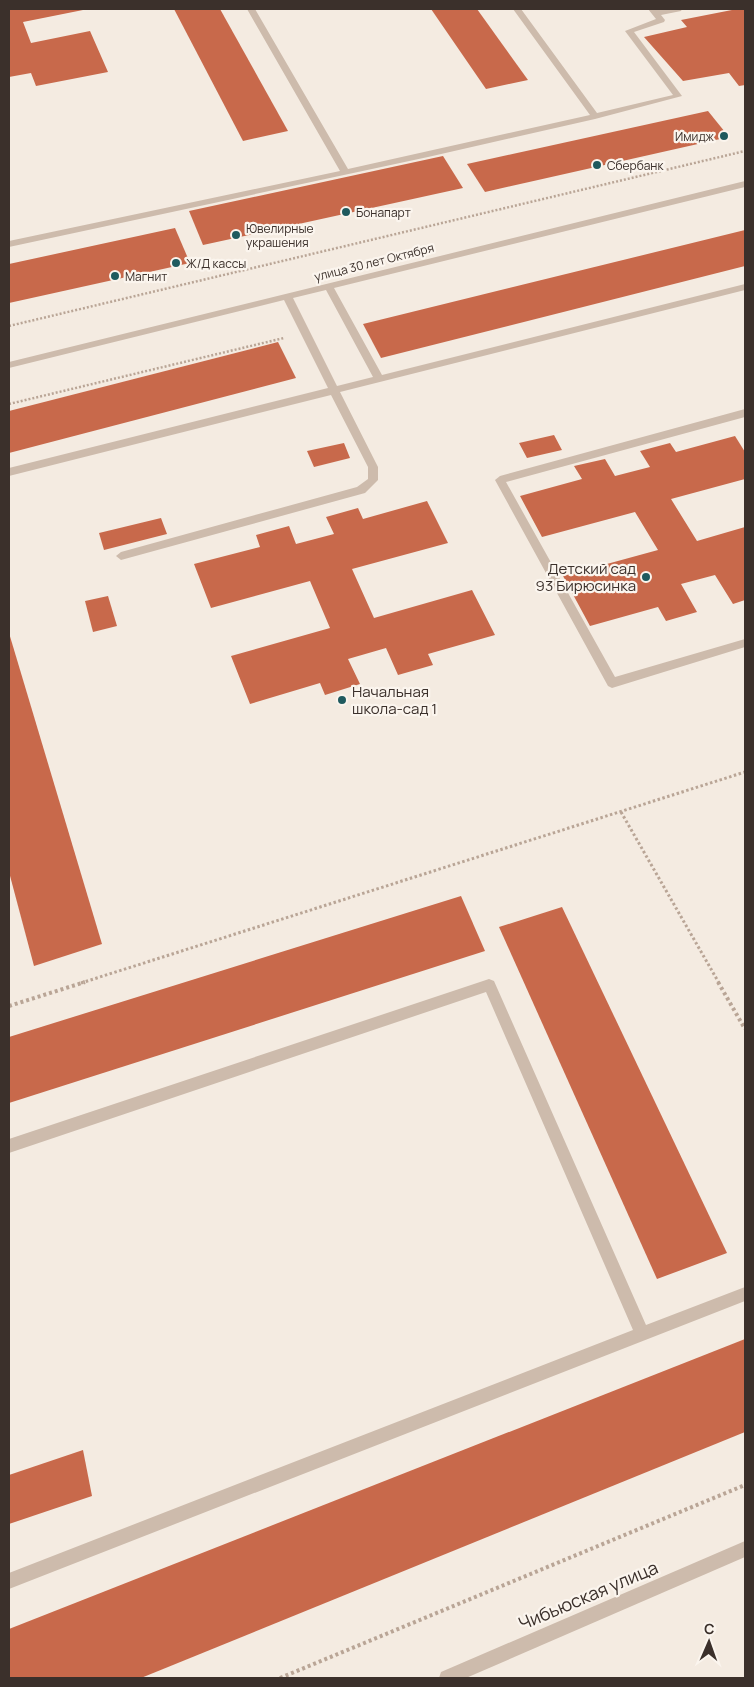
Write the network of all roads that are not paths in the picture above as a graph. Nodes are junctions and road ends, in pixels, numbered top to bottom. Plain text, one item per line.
1 (251, 9) edge
2 (517, 9) edge
3 (678, 9) edge
4 (654, 11) edge
5 (595, 116) junction
6 (345, 172) junction
7 (745, 184) edge
8 (9, 244) edge
9 (328, 286) junction
10 (745, 287) edge
11 (287, 296) junction
12 (9, 365) edge
13 (380, 379) junction
14 (336, 390) junction
15 (745, 414) edge
16 (9, 472) edge
17 (121, 556) dead end
18 (745, 642) edge
19 (9, 1146) edge
20 (745, 1294) edge
21 (642, 1334) junction
22 (745, 1549) edge
23 (9, 1581) edge
24 (447, 1678) edge

1 - 6 street
2 - 5 street
3 - 4 street
4 - 5 street
5 - 6 street
6 - 8 street
7 - 9 street, улица 30 лет Октября
9 - 11 street, улица 30 лет Октября
9 - 13 street
10 - 13 street
11 - 12 street, улица 30 лет Октября
11 - 14 street
13 - 14 street
14 - 16 street
14 - 17 street
15 - 18 street
19 - 21 street
20 - 21 street
21 - 23 street
22 - 24 street, Чибьюская улица

